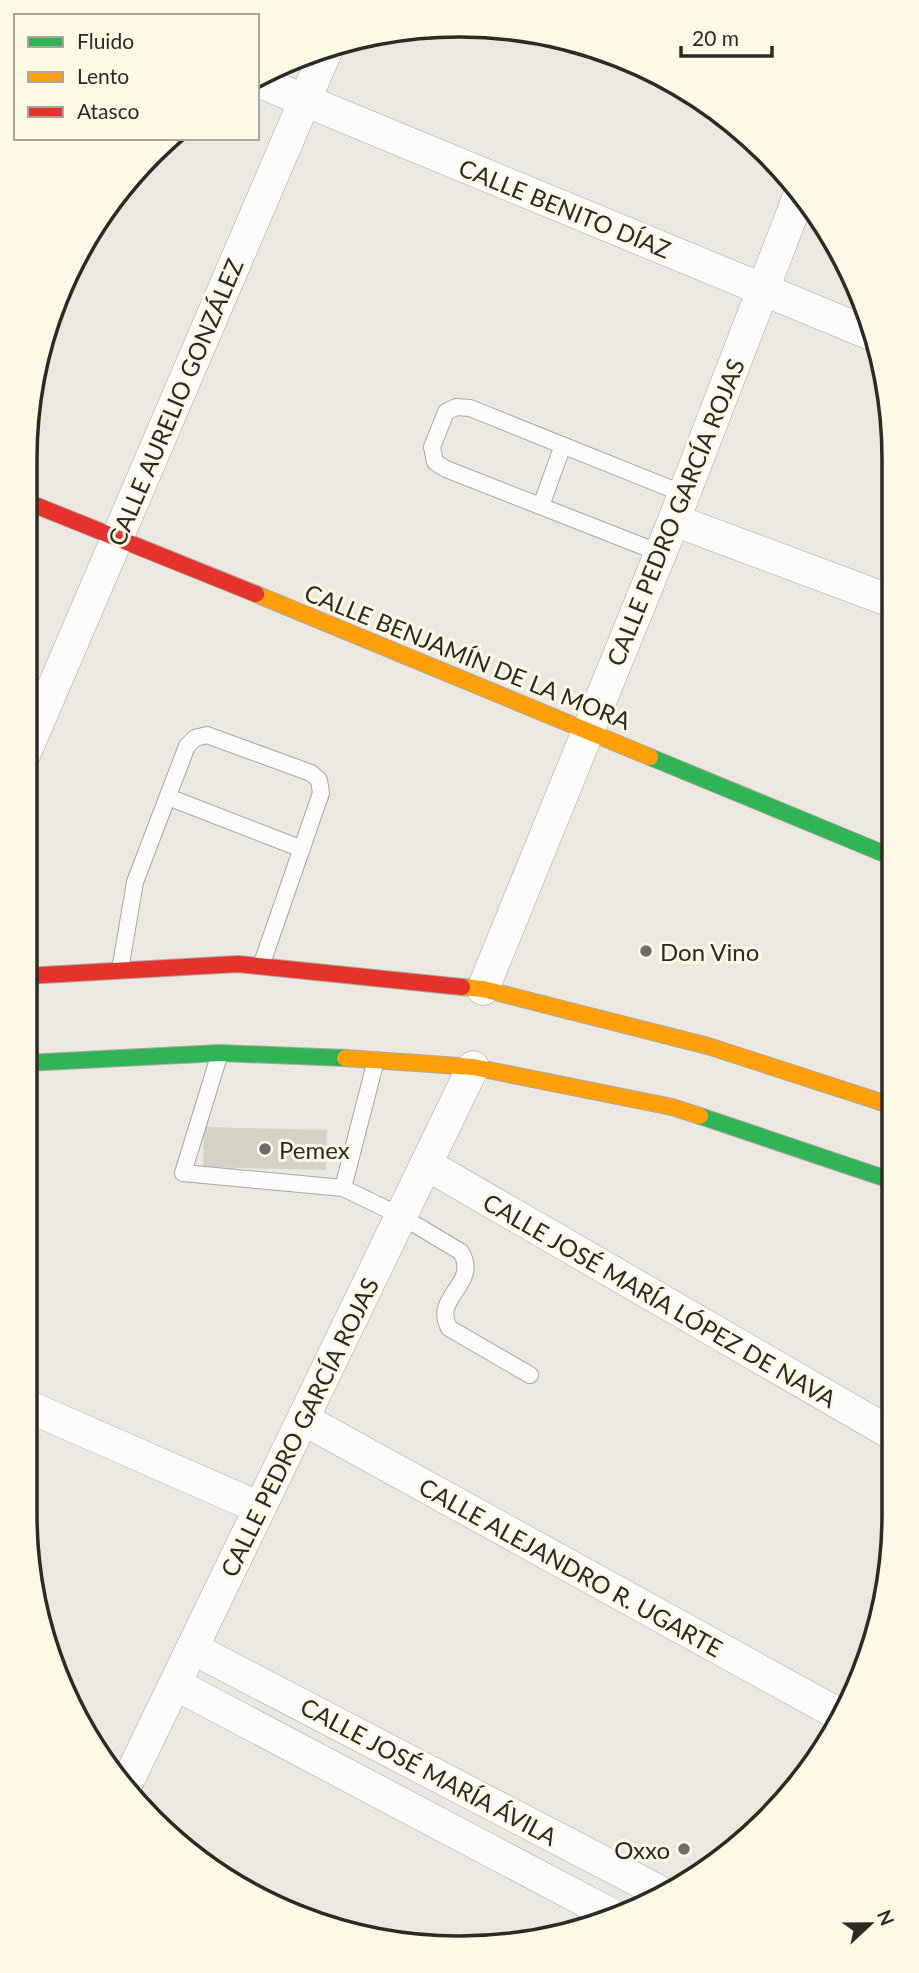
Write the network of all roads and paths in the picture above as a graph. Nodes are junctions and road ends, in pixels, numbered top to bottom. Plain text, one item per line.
1 (322, 60) edge
2 (265, 84) edge
3 (304, 101) junction
4 (796, 204) edge
5 (763, 288) junction
6 (862, 330) edge
7 (563, 445) junction
8 (37, 505) edge
9 (541, 506) junction
10 (679, 507) junction
11 (117, 536) junction
12 (660, 553) junction
13 (882, 597) edge
14 (37, 715) edge
15 (588, 730) junction
16 (168, 797) junction
17 (302, 849) junction
18 (882, 853) edge
19 (261, 966) junction
20 (120, 971) junction
21 (37, 975) edge
22 (483, 989) junction
23 (220, 1053) junction
24 (376, 1059) junction
25 (37, 1062) edge
26 (473, 1067) junction
27 (882, 1102) edge
28 (426, 1164) junction
29 (882, 1177) edge
30 (343, 1188) junction
31 (401, 1216) junction
32 (530, 1375) dead end
33 (37, 1411) edge
34 (303, 1419) junction
35 (882, 1428) edge
36 (260, 1508) junction
37 (192, 1648) junction
38 (175, 1684) junction
39 (833, 1712) edge
40 (130, 1778) edge
41 (654, 1889) edge
42 (604, 1911) edge

1 - 3 street, CALLE AURELIO GONZÁLEZ
2 - 3 street, CALLE BENITO DÍAZ
3 - 5 street, CALLE BENITO DÍAZ
3 - 11 street, CALLE AURELIO GONZÁLEZ
4 - 5 street, CALLE PEDRO GARCÍA ROJAS
5 - 6 street, CALLE BENITO DÍAZ
5 - 10 street, CALLE PEDRO GARCÍA ROJAS
7 - 9 lane
7 - 9 lane
7 - 10 lane
8 - 11 main road, CALLE BENJAMÍN DE LA MORA
9 - 12 lane
10 - 12 street, CALLE PEDRO GARCÍA ROJAS
10 - 13 street
11 - 14 street, CALLE AURELIO GONZÁLEZ
11 - 15 main road, CALLE BENJAMÍN DE LA MORA
12 - 15 street, CALLE PEDRO GARCÍA ROJAS
15 - 18 main road, CALLE BENJAMÍN DE LA MORA
15 - 22 street, CALLE PEDRO GARCÍA ROJAS
16 - 17 lane
16 - 17 lane
16 - 20 lane
17 - 19 lane
19 - 20 main road
19 - 22 main road
20 - 21 main road
22 - 27 main road
23 - 24 main road
23 - 25 main road
23 - 30 lane
24 - 26 main road
24 - 30 lane
26 - 28 street, CALLE PEDRO GARCÍA ROJAS
26 - 29 main road
28 - 31 street, CALLE PEDRO GARCÍA ROJAS
28 - 35 street, CALLE JOSÉ MARÍA LÓPEZ DE NAVA
30 - 31 lane
31 - 32 lane
31 - 34 street, CALLE PEDRO GARCÍA ROJAS
33 - 36 street
34 - 36 street, CALLE PEDRO GARCÍA ROJAS
34 - 39 street, CALLE ALEJANDRO R. UGARTE
36 - 37 street, CALLE PEDRO GARCÍA ROJAS
37 - 38 street, CALLE PEDRO GARCÍA ROJAS
37 - 41 street, CALLE JOSÉ MARÍA ÁVILA
38 - 40 street, CALLE PEDRO GARCÍA ROJAS
38 - 42 street, CALLE JOSÉ MARÍA ÁVILA

